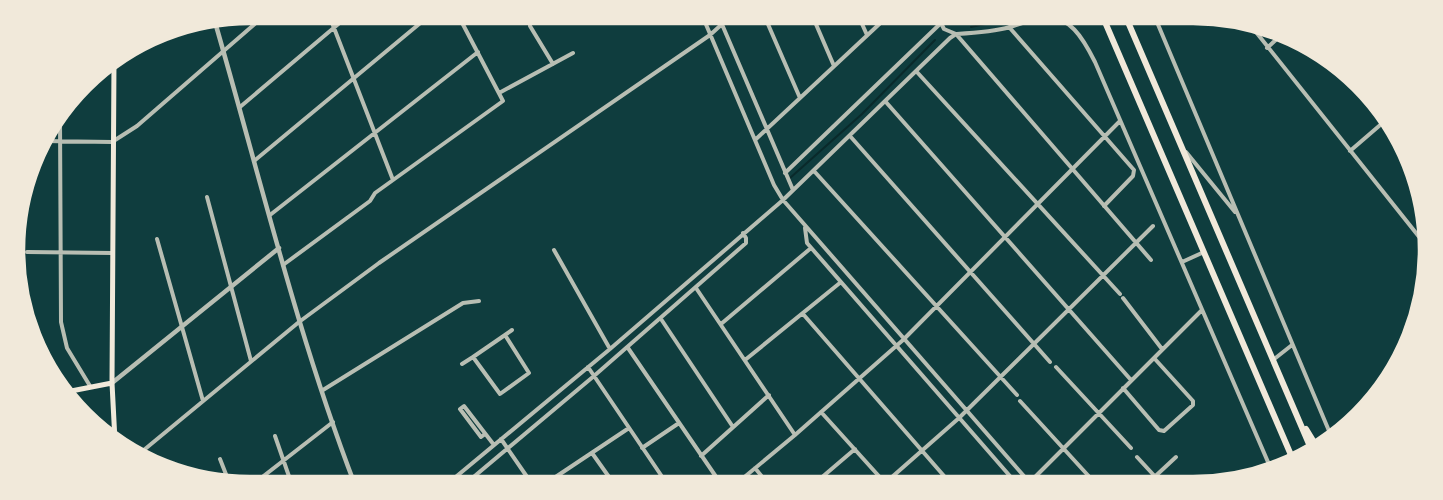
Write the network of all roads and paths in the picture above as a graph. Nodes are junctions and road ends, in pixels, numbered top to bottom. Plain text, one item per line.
1 (254, 24) edge
2 (332, 24) edge
3 (339, 24) edge
4 (419, 24) edge
5 (463, 24) edge
6 (706, 24) edge
7 (722, 24) joint
8 (768, 24) edge
9 (816, 24) edge
10 (862, 24) edge
11 (879, 24) edge
12 (940, 24) edge
13 (942, 24) edge
14 (1019, 24) edge
15 (1068, 24) edge
16 (1106, 24) edge
17 (1130, 24) edge
18 (1158, 24) edge
19 (530, 26) dead end
20 (216, 27) edge
21 (1009, 27) junction
22 (334, 28) junction
23 (1255, 32) edge
24 (956, 34) junction
25 (710, 35) junction
26 (867, 35) junction
27 (1276, 40) edge
28 (1267, 48) junction
29 (223, 51) junction
30 (478, 52) junction
31 (573, 53) dead end
32 (553, 64) junction
33 (834, 66) junction
34 (114, 70) edge
35 (916, 71) junction
36 (354, 78) junction
37 (499, 93) junction
38 (800, 98) junction
39 (885, 101) junction
40 (240, 107) junction
41 (1120, 121) junction
42 (1381, 125) edge
43 (60, 127) edge
44 (767, 130) junction
45 (375, 132) junction
46 (850, 136) junction
47 (1105, 136) junction
48 (755, 140) junction
49 (52, 142) edge
50 (60, 142) junction
51 (112, 142) junction
52 (1182, 148) junction
53 (1350, 151) junction
54 (254, 161) junction
55 (1071, 170) junction
56 (814, 171) junction
57 (785, 173) junction
58 (393, 180) junction
59 (793, 190) junction
60 (207, 197) dead end
61 (782, 200) junction
62 (1038, 204) junction
63 (1104, 206) junction
64 (270, 215) junction
65 (1238, 216) junction
66 (1153, 226) dead end
67 (805, 228) junction
68 (743, 233) junction
69 (1005, 237) junction
70 (1419, 237) edge
71 (157, 239) dead end
72 (1136, 242) junction
73 (279, 248) junction
74 (811, 248) junction
75 (554, 250) dead end
76 (27, 252) dead end
77 (61, 252) junction
78 (1204, 252) junction
79 (112, 253) junction
80 (1151, 260) dead end
81 (1182, 262) junction
82 (283, 265) junction
83 (970, 270) junction
84 (1103, 275) junction
85 (841, 282) junction
86 (231, 288) junction
87 (696, 288) junction
88 (479, 301) dead end
89 (936, 305) junction
90 (1068, 309) junction
91 (1202, 310) junction
92 (803, 314) junction
93 (661, 319) junction
94 (299, 322) junction
95 (720, 324) junction
96 (182, 328) junction
97 (512, 330) dead end
98 (505, 335) junction
99 (903, 340) junction
100 (1034, 344) junction
101 (896, 345) junction
102 (1292, 345) junction
103 (628, 348) junction
104 (1245, 348) junction
105 (610, 349) junction
106 (1162, 349) junction
107 (473, 358) junction
108 (1154, 358) junction
109 (745, 360) junction
110 (1273, 360) junction
111 (251, 361) junction
112 (1050, 362) dead end
113 (462, 364) dead end
114 (1056, 367) dead end
115 (588, 368) junction
116 (594, 376) junction
117 (1000, 376) junction
118 (859, 378) junction
119 (1131, 380) junction
120 (112, 383) junction
121 (90, 386) junction
122 (1123, 388) junction
123 (73, 390) edge
124 (323, 390) junction
125 (769, 395) junction
126 (1017, 395) dead end
127 (1020, 401) dead end
128 (203, 402) junction
129 (1292, 404) junction
130 (821, 412) junction
131 (966, 412) junction
132 (1099, 413) junction
133 (959, 418) junction
134 (333, 422) junction
135 (679, 423) junction
136 (733, 427) junction
137 (629, 428) junction
138 (114, 431) edge
139 (1329, 431) edge
140 (485, 434) junction
141 (795, 435) junction
142 (275, 436) dead end
143 (501, 439) junction
144 (1314, 441) edge
145 (1309, 444) edge
146 (494, 445) junction
147 (508, 448) junction
148 (642, 448) junction
149 (1063, 448) junction
150 (1131, 448) dead end
151 (855, 449) junction
152 (144, 450) edge
153 (922, 450) junction
154 (592, 453) junction
155 (1291, 454) edge
156 (701, 456) junction
157 (1137, 456) dead end
158 (1287, 456) edge
159 (1176, 457) dead end
160 (220, 459) dead end
161 (284, 460) junction
162 (1268, 463) edge
163 (755, 468) junction
164 (226, 475) edge
165 (264, 476) edge
166 (289, 476) edge
167 (352, 476) edge
168 (457, 476) edge
169 (474, 476) edge
170 (527, 476) edge
171 (558, 476) edge
172 (608, 476) edge
173 (661, 476) edge
174 (715, 476) edge
175 (746, 476) edge
176 (762, 476) edge
177 (823, 476) edge
178 (879, 476) edge
179 (893, 476) edge
180 (944, 476) edge
181 (1010, 476) edge
182 (1023, 476) edge
183 (1036, 476) edge
184 (1089, 476) edge
185 (1155, 476) joint

1 - 29 street
2 - 22 street
3 - 22 street
4 - 36 street
5 - 30 street
6 - 25 street
7 - 25 street
7 - 44 street
8 - 38 street
9 - 33 street
10 - 26 street
11 - 26 street
12 - 57 street
13 - 24 street
14 - 21 street
15 - 41 street
16 - 78 highway
17 - 52 highway
18 - 65 street
19 - 32 street
20 - 29 street
21 - 24 street
21 - 47 street
22 - 36 street
22 - 40 street
23 - 28 street
24 - 35 street
24 - 55 street
25 - 48 street
25 - 94 street
26 - 33 street
27 - 28 street
28 - 53 street
29 - 40 street
29 - 51 street
30 - 37 street
30 - 45 street
31 - 32 street
32 - 37 street
33 - 38 street
34 - 51 main road
35 - 39 street
35 - 62 street
36 - 45 street
36 - 54 street
37 - 58 street
38 - 44 street
39 - 46 street
39 - 69 street
40 - 54 street
41 - 47 street
41 - 81 street
42 - 53 street
43 - 50 street
44 - 48 street
44 - 57 street
45 - 58 street
45 - 64 street
46 - 56 street
46 - 83 street
47 - 55 street
47 - 63 street
48 - 61 street
49 - 50 street
50 - 51 street
50 - 77 street
51 - 79 main road
52 - 65 street
52 - 110 highway
53 - 70 street
54 - 64 street
55 - 62 street
55 - 63 street
56 - 59 street
56 - 89 street
57 - 59 street
58 - 82 street
59 - 61 street
60 - 86 street
61 - 67 street
61 - 68 street
62 - 69 street
62 - 84 street
63 - 72 street
64 - 73 street
65 - 102 street
66 - 72 street
67 - 74 street
67 - 99 street
68 - 87 street
68 - 105 street
69 - 83 street
69 - 90 street
71 - 96 street
72 - 80 street
72 - 84 street
73 - 82 street
73 - 86 street
74 - 85 street
74 - 95 street
75 - 105 street
76 - 77 street
77 - 79 street
77 - 121 street
78 - 81 street
78 - 104 highway
79 - 120 main road
81 - 91 street
82 - 94 street
83 - 89 street
83 - 100 street
84 - 90 street
84 - 106 street
85 - 92 street
85 - 101 street
86 - 96 street
86 - 111 street
87 - 93 street
87 - 95 street
88 - 124 street
89 - 99 street
89 - 117 street
90 - 100 street
90 - 119 street
91 - 106 street
91 - 162 street
92 - 109 street
92 - 118 street
93 - 103 street
93 - 136 street
94 - 111 street
94 - 124 street
95 - 109 street
96 - 120 street
96 - 128 street
97 - 98 street
98 - 107 street
98 - 107 street
99 - 101 street
99 - 131 street
100 - 112 street
100 - 117 street
101 - 118 street
101 - 133 street
102 - 110 street
102 - 139 street
103 - 116 street
103 - 135 street
104 - 155 highway
104 - 158 highway
105 - 115 street
106 - 108 street
107 - 113 street
108 - 119 street
108 - 122 street
109 - 125 street
110 - 129 highway
111 - 128 street
114 - 132 street
115 - 116 street
115 - 143 street
116 - 137 street
116 - 147 street
117 - 126 street
117 - 131 street
118 - 130 street
118 - 153 street
119 - 122 street
120 - 121 main road
120 - 138 main road
121 - 123 main road
122 - 132 street
124 - 134 street
125 - 136 street
125 - 141 street
127 - 149 street
128 - 152 street
129 - 144 highway
129 - 145 highway
130 - 141 street
130 - 151 street
131 - 133 street
131 - 182 street
132 - 149 street
132 - 150 street
133 - 153 street
133 - 181 street
134 - 161 street
134 - 167 street
135 - 148 street
135 - 156 street
136 - 156 street
137 - 148 street
137 - 154 street
140 - 140 street
140 - 146 street
141 - 163 street
142 - 161 street
143 - 146 street
143 - 147 street
146 - 168 street
147 - 169 street
147 - 170 street
148 - 173 street
149 - 183 street
149 - 184 street
151 - 177 street
151 - 178 street
153 - 179 street
153 - 180 street
154 - 171 street
154 - 172 street
156 - 174 street
157 - 185 street
159 - 185 street
160 - 164 street
161 - 165 street
161 - 166 street
163 - 175 street
163 - 176 street

